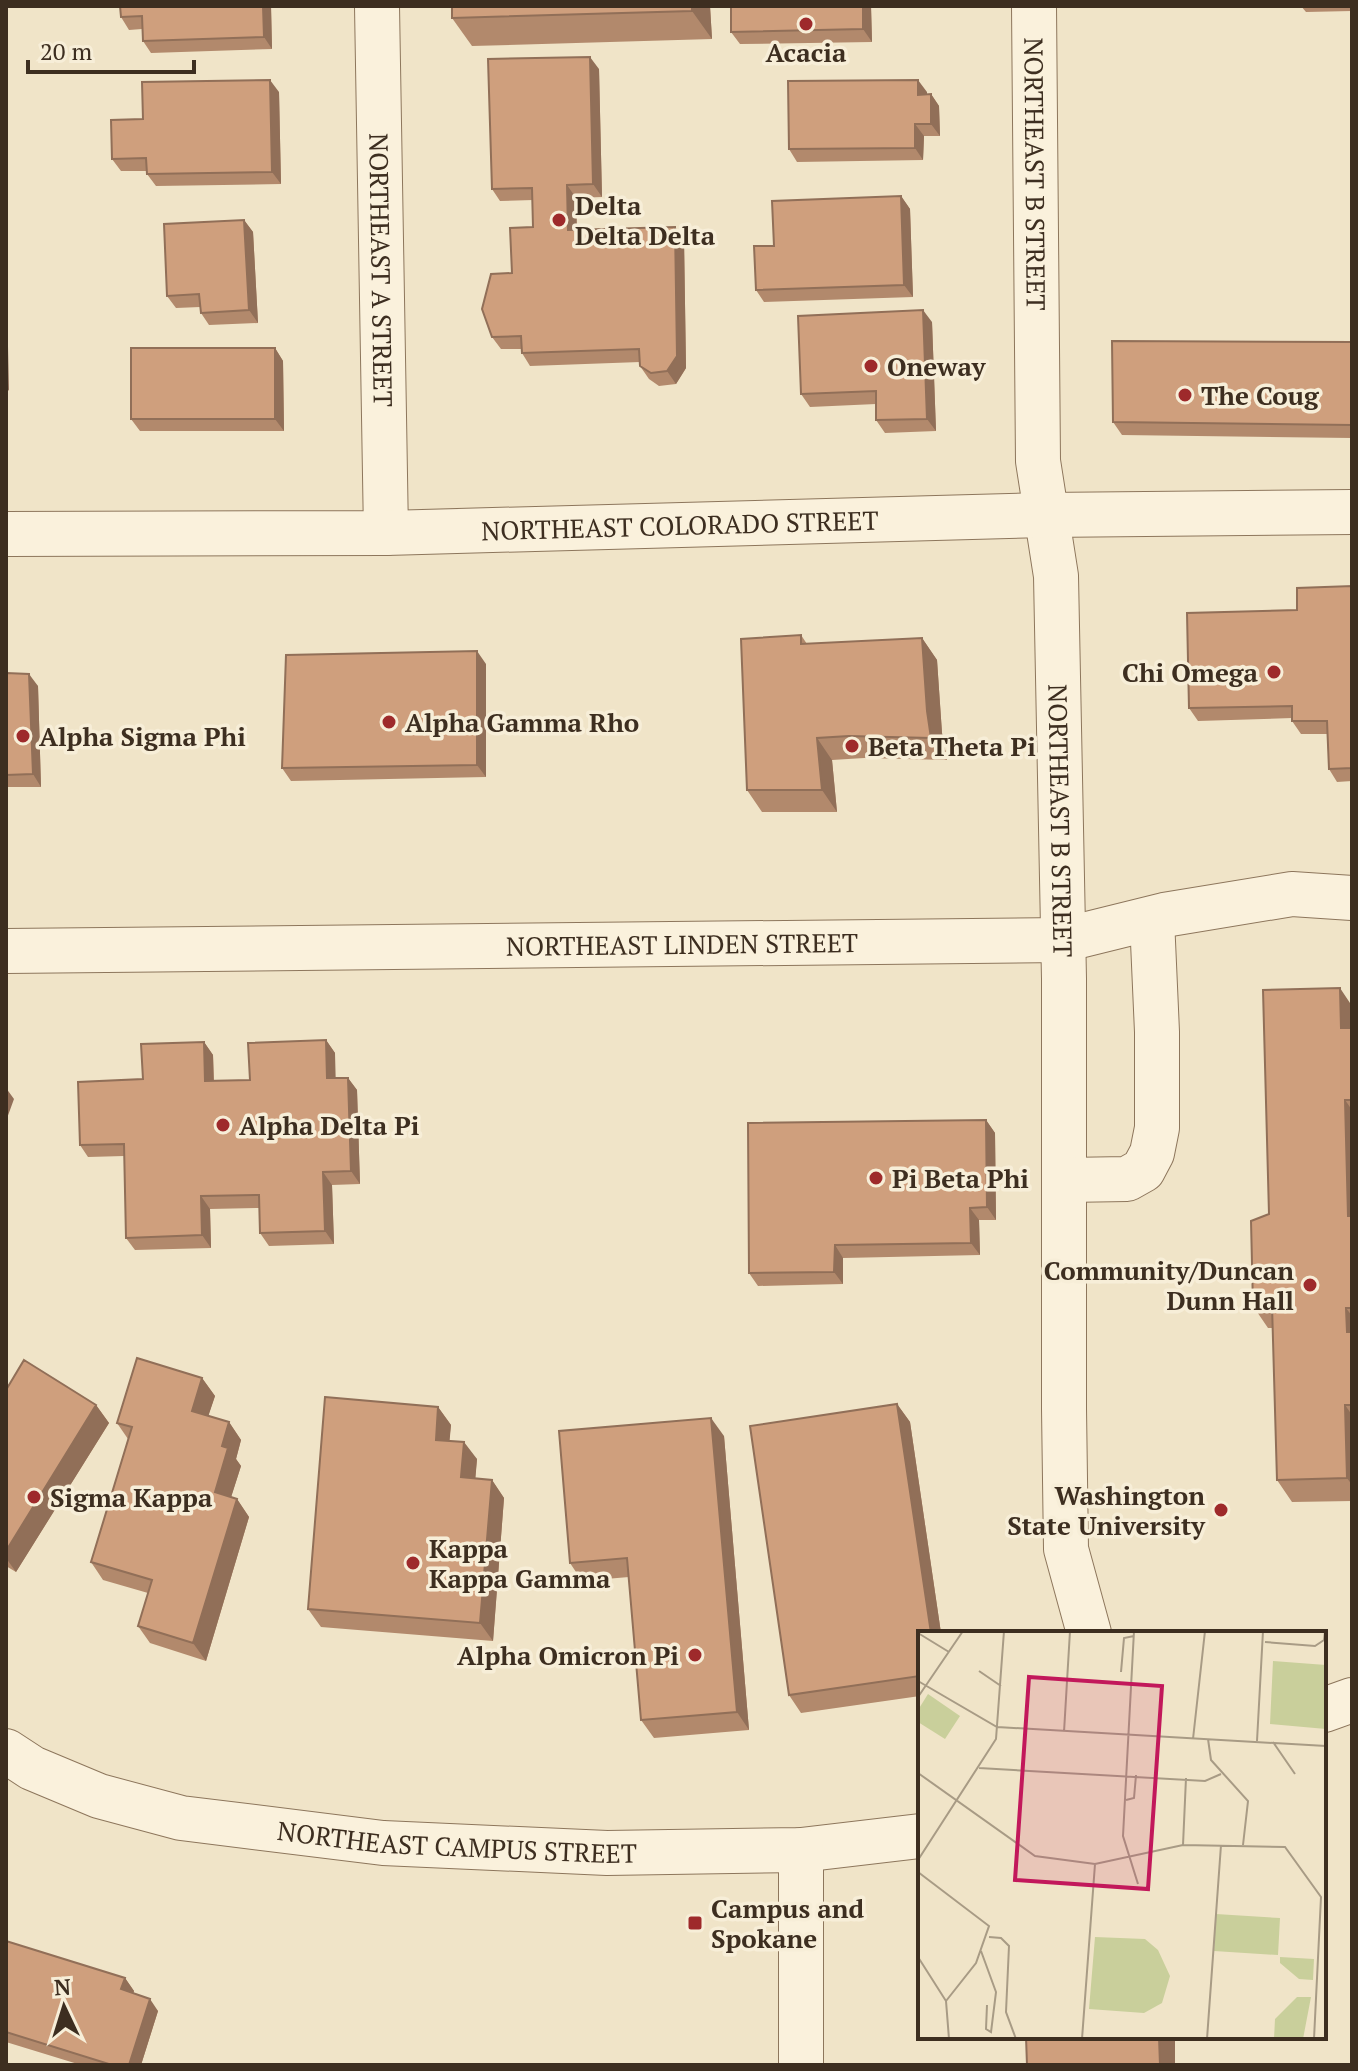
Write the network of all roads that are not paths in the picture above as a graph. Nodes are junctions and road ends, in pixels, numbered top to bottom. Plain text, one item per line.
1 (377, 6) edge
2 (1034, 6) edge
3 (1352, 512) edge
4 (1045, 515) junction
5 (386, 533) junction
6 (6, 534) edge
7 (1352, 898) edge
8 (1152, 919) junction
9 (1063, 940) junction
10 (6, 951) edge
11 (1066, 1180) junction
12 (1088, 1631) edge
13 (1352, 1700) edge
14 (1326, 1709) edge
15 (6, 1751) edge
16 (918, 1836) edge
17 (801, 1850) junction
18 (801, 2065) edge

1 - 5 street, NORTHEAST A STREET
2 - 4 street, NORTHEAST B STREET
3 - 4 street, NORTHEAST COLORADO STREET
4 - 5 street, NORTHEAST COLORADO STREET
4 - 9 street, NORTHEAST B STREET
5 - 6 street, NORTHEAST COLORADO STREET
7 - 8 street, NORTHEAST LINDEN STREET
8 - 9 street, NORTHEAST LINDEN STREET
8 - 11 street
9 - 10 street, NORTHEAST LINDEN STREET
9 - 11 street, NORTHEAST B STREET
11 - 12 street, NORTHEAST B STREET
13 - 14 street
15 - 17 street, NORTHEAST CAMPUS STREET
16 - 17 street, NORTHEAST CAMPUS STREET
17 - 18 street

